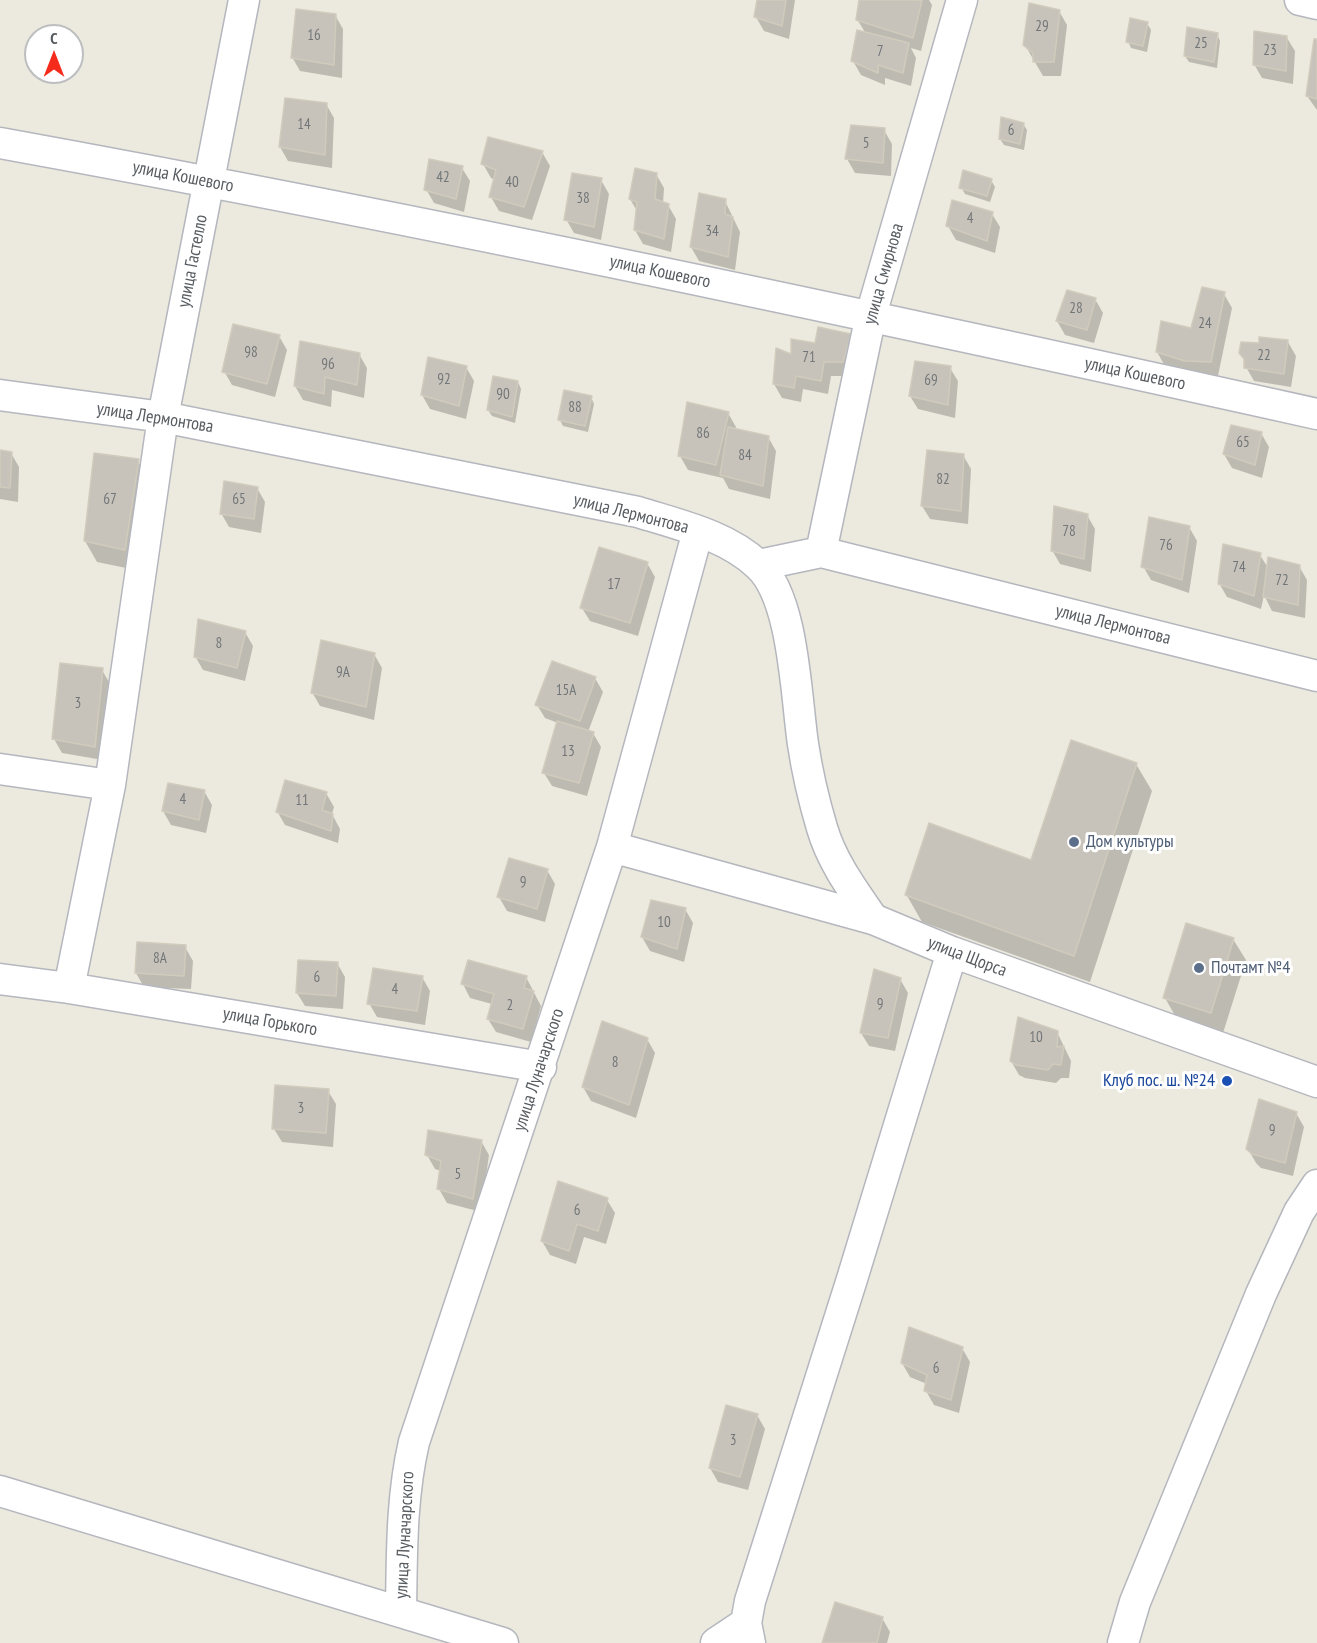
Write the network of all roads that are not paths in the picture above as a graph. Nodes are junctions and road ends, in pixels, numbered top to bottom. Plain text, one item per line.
1 (244, 0) edge
2 (962, 0) edge
3 (0, 143) edge
4 (208, 181) junction
5 (871, 315) junction
6 (0, 395) edge
7 (1317, 414) edge
8 (163, 417) junction
9 (698, 531) junction
10 (821, 552) junction
11 (759, 565) junction
12 (1317, 676) edge
13 (0, 769) edge
14 (110, 785) junction
15 (612, 847) junction
16 (873, 919) junction
17 (952, 952) junction
18 (0, 979) edge
19 (69, 988) junction
20 (541, 1067) junction
21 (1317, 1082) edge
22 (1317, 1185) edge
23 (0, 1491) edge
24 (401, 1611) junction
25 (748, 1633) edge
26 (503, 1643) edge
27 (716, 1643) edge
28 (1124, 1643) edge

1 - 4 street, улица Гастелло
2 - 5 street, улица Смирнова
3 - 4 street, улица Кошевого
4 - 5 street, улица Кошевого
4 - 8 street, улица Гастелло
5 - 7 street, улица Кошевого
5 - 10 street, улица Смирнова
6 - 8 street, улица Лермонтова
8 - 9 street, улица Лермонтова
8 - 14 street, улица Гастелло
9 - 11 street, улица Лермонтова
9 - 15 street, улица Луначарского
10 - 11 street, улица Лермонтова
10 - 12 street, улица Лермонтова
11 - 16 street
13 - 14 street
14 - 19 street, улица Гастелло
15 - 16 street, улица Щорса
15 - 20 street, улица Луначарского
16 - 17 street, улица Щорса
17 - 21 street, улица Щорса
17 - 25 street
18 - 19 street, улица Горького
19 - 20 street, улица Горького
20 - 24 street, улица Луначарского
22 - 28 street
23 - 24 street
24 - 26 street
25 - 27 street

